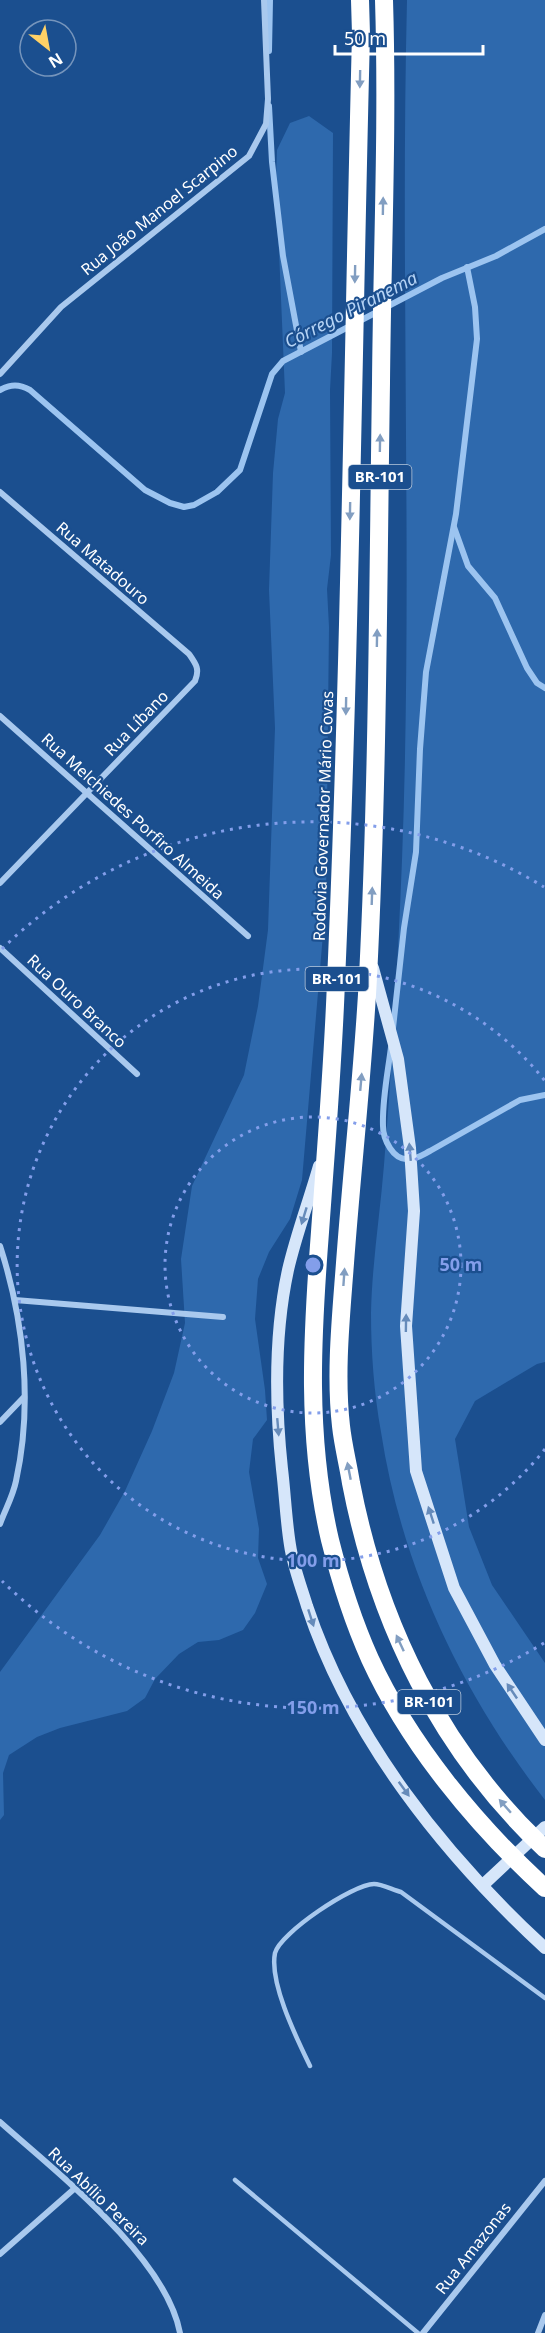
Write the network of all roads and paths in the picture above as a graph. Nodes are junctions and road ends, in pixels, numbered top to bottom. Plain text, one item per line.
1 (264, 0) edge
2 (360, 0) edge
3 (384, 0) edge
4 (0, 374) edge
5 (0, 492) edge
6 (189, 654) joint
7 (0, 716) edge
8 (87, 794) junction
9 (0, 883) edge
10 (248, 936) dead end
11 (0, 948) edge
12 (369, 954) junction
13 (137, 1074) dead end
14 (327, 1140) junction
15 (0, 1246) edge
16 (15, 1300) junction
17 (223, 1317) dead end
18 (24, 1397) junction
19 (0, 1422) edge
20 (0, 1524) edge
21 (545, 1740) edge
22 (545, 1827) edge
23 (545, 1849) edge
24 (483, 1885) junction
25 (545, 1888) edge
26 (545, 1948) edge
27 (545, 1998) edge
28 (310, 2066) dead end
29 (0, 2122) edge
30 (235, 2180) dead end
31 (545, 2181) edge
32 (74, 2189) junction
33 (0, 2254) edge
34 (545, 2316) edge
35 (180, 2333) edge
36 (418, 2333) edge
37 (423, 2333) edge
38 (538, 2333) edge

1 - 4 street, Rua João Manoel Scarpino
2 -> 14 highway, Rodovia Governador Mário Covas / BR-101
12 -> 3 highway, BR-101
5 - 6 street, Rua Matadouro
6 - 8 street, Rua Líbano
7 - 8 street, Rua Melchiedes Porfiro Almeida
8 - 9 street, Rua Líbano
8 - 10 street, Rua Melchiedes Porfiro Almeida
11 - 13 street, Rua Ouro Branco
21 -> 12 street
23 -> 12 highway, BR-101
14 -> 24 street
14 - 25 highway, Rodovia Governador Mário Covas / BR-101
15 - 16 street
16 - 17 street
16 - 18 street
18 - 19 street
18 - 20 street
22 - 24 street
24 - 26 street
27 - 28 lane
29 - 32 street, Rua Abílio Pereira
30 - 36 lane
31 - 37 street, Rua Amazonas
32 - 33 street
32 - 35 street, Rua Abílio Pereira
34 - 38 street

